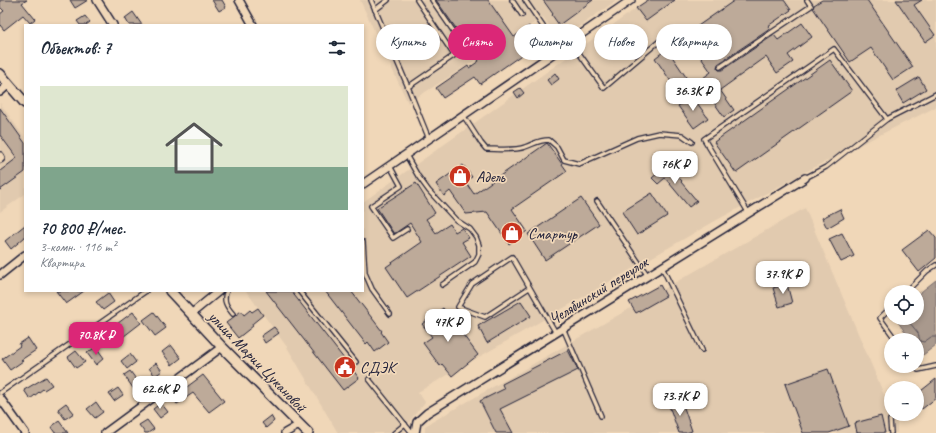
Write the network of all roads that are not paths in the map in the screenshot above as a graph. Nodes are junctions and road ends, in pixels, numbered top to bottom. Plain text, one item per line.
1 (97, 0) edge
2 (239, 0) edge
3 (371, 0) edge
4 (388, 0) edge
5 (417, 0) edge
6 (432, 0) edge
7 (512, 0) edge
8 (525, 0) edge
9 (631, 0) edge
10 (807, 0) edge
11 (375, 10) junction
12 (522, 15) dead end
13 (112, 24) edge
14 (253, 24) edge
15 (448, 24) edge
16 (541, 24) edge
17 (586, 32) edge
18 (656, 44) edge
19 (448, 46) edge
20 (448, 59) edge
21 (544, 60) edge
22 (584, 60) edge
23 (720, 67) dead end
24 (0, 74) edge
25 (9, 84) junction
26 (408, 87) junction
27 (0, 92) edge
28 (936, 94) edge
29 (24, 102) edge
30 (464, 115) junction
31 (887, 119) junction
32 (429, 139) junction
33 (692, 142) dead end
34 (406, 155) junction
35 (390, 166) junction
36 (805, 178) joint
37 (364, 183) edge
38 (597, 201) dead end
39 (748, 212) junction
40 (407, 229) dead end
41 (24, 256) edge
42 (364, 258) edge
43 (936, 265) edge
44 (662, 266) junction
45 (0, 275) edge
46 (648, 276) junction
47 (442, 285) dead end
48 (913, 285) edge
49 (529, 288) junction
50 (145, 292) edge
51 (171, 292) edge
52 (218, 292) edge
53 (226, 292) edge
54 (300, 292) edge
55 (191, 314) junction
56 (233, 314) dead end
57 (390, 314) dead end
58 (884, 314) edge
59 (884, 324) edge
60 (564, 328) junction
61 (556, 333) junction
62 (222, 347) junction
63 (702, 350) dead end
64 (356, 362) dead end
65 (936, 366) edge
66 (924, 369) edge
67 (369, 379) dead end
68 (0, 393) edge
69 (0, 398) edge
70 (601, 416) dead end
71 (890, 421) edge
72 (405, 424) junction
73 (299, 425) junction
74 (25, 433) edge
75 (105, 433) edge
76 (285, 433) edge
77 (308, 433) edge
78 (394, 433) edge
79 (412, 433) edge
80 (415, 433) edge
81 (891, 433) edge

1 - 13 street
2 - 14 street
3 - 11 lane
4 - 11 lane
5 - 19 lane
6 - 15 lane
7 - 12 lane
8 - 16 lane
9 - 17 street
10 - 23 lane
11 - 26 lane
18 - 22 lane
20 - 26 lane
21 - 30 street
24 - 25 street
25 - 27 street
25 - 29 street
26 - 32 lane
28 - 31 lane
30 - 32 street
30 - 33 lane
31 - 36 lane
31 - 39 lane
32 - 34 street
34 - 35 street
34 - 47 lane
35 - 37 street
35 - 40 lane
36 - 39 street, Челябинский переулок
38 - 46 lane
39 - 44 street, Челябинский переулок
41 - 45 street
42 - 57 lane
43 - 48 lane
44 - 46 street, Челябинский переулок
44 - 63 lane
46 - 60 street, Челябинский переулок
49 - 49 lane
49 - 61 lane
50 - 68 lane
51 - 55 street, улица Марии Цукановой
52 - 55 street
53 - 56 lane
54 - 64 lane
55 - 62 street, улица Марии Цукановой
58 - 59 lane
60 - 61 street, Челябинский переулок
60 - 70 lane
61 - 80 street, Челябинский переулок
62 - 73 street, улица Марии Цукановой
62 - 75 street
65 - 66 lane
67 - 72 lane
69 - 74 street
71 - 81 lane
72 - 78 lane
72 - 79 lane
73 - 76 street
73 - 77 street, улица Марии Цукановой

